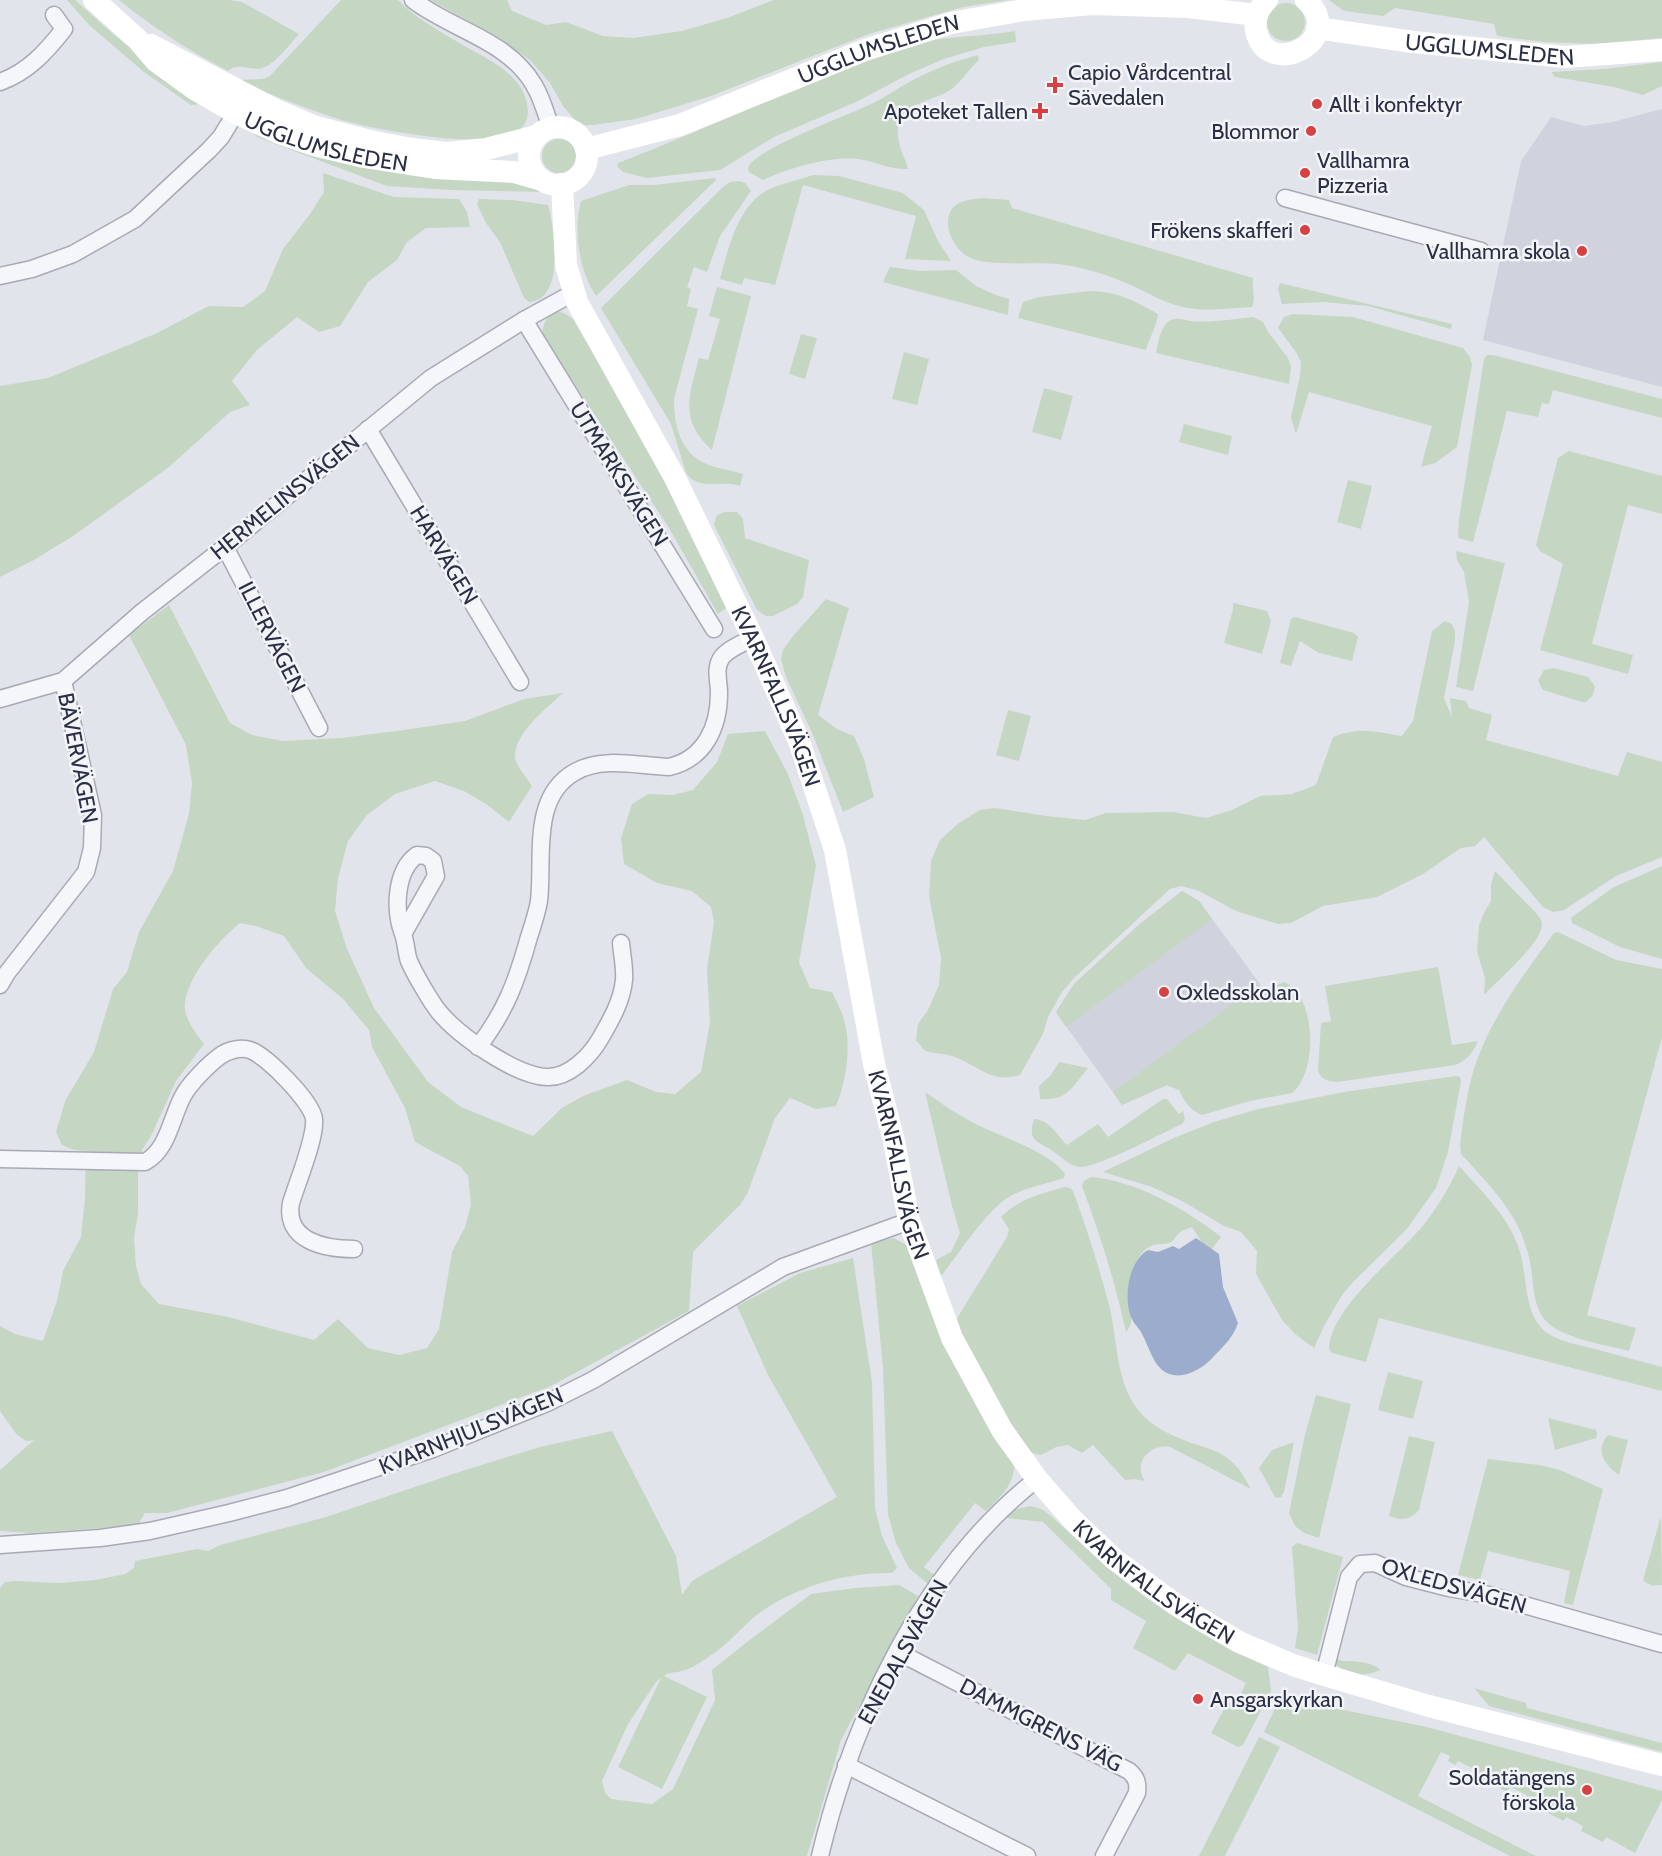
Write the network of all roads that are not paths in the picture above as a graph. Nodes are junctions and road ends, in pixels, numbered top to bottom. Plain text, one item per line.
1 (94, 0) edge
2 (413, 0) edge
3 (1306, 0) edge
4 (1262, 8) edge
5 (54, 15) dead end
6 (1317, 28) junction
7 (1662, 50) edge
8 (0, 82) edge
9 (241, 105) junction
10 (544, 132) junction
11 (586, 149) junction
12 (552, 182) junction
13 (1286, 198) dead end
14 (1481, 251) dead end
15 (0, 276) edge
16 (573, 292) junction
17 (524, 320) junction
18 (368, 429) junction
19 (225, 547) junction
20 (714, 629) dead end
21 (753, 638) junction
22 (63, 681) junction
23 (520, 682) dead end
24 (0, 699) edge
25 (319, 728) dead end
26 (403, 934) dead end
27 (621, 943) dead end
28 (2, 975) edge
29 (478, 1047) junction
30 (0, 1158) edge
31 (909, 1221) junction
32 (354, 1249) dead end
33 (1037, 1479) junction
34 (0, 1545) edge
35 (1662, 1644) edge
36 (898, 1652) junction
37 (1324, 1675) junction
38 (846, 1765) junction
39 (1662, 1765) edge
40 (820, 1856) edge
41 (1027, 1856) edge
42 (1104, 1856) edge

1 - 9 street, UGGLUMSLEDEN
2 - 10 street
3 - 6 street
4 - 6 street, UGGLUMSLEDEN
4 - 11 street, UGGLUMSLEDEN
5 - 8 street
6 - 7 street, UGGLUMSLEDEN
9 - 10 street, UGGLUMSLEDEN
9 - 12 street, UGGLUMSLEDEN
9 - 15 street
10 - 11 street
10 - 12 street
11 - 12 street
12 - 16 street, KVARNFALLSVÄGEN
13 - 14 street
16 - 17 street, HERMELINSVÄGEN
16 - 21 street, KVARNFALLSVÄGEN
17 - 18 street, HERMELINSVÄGEN
17 - 20 street, UTMARKSVÄGEN
18 - 19 street, HERMELINSVÄGEN
18 - 23 street, HARVÄGEN
19 - 22 street, HERMELINSVÄGEN
19 - 25 street, ILLERVÄGEN
21 - 29 street
21 - 31 street, KVARNFALLSVÄGEN
22 - 24 street, HERMELINSVÄGEN
22 - 28 street, BÄVERVÄGEN
26 - 29 street
27 - 29 street
30 - 32 street
31 - 33 street, KVARNFALLSVÄGEN
31 - 34 street, KVARNHJULSVÄGEN
33 - 36 street, ENEDALSVÄGEN
33 - 37 street, KVARNFALLSVÄGEN
35 - 37 street, OXLEDSVÄGEN
36 - 38 street, ENEDALSVÄGEN
36 - 42 street, DAMMGRENS VÄG
37 - 39 street, KVARNFALLSVÄGEN
38 - 40 street, ENEDALSVÄGEN
38 - 41 street

